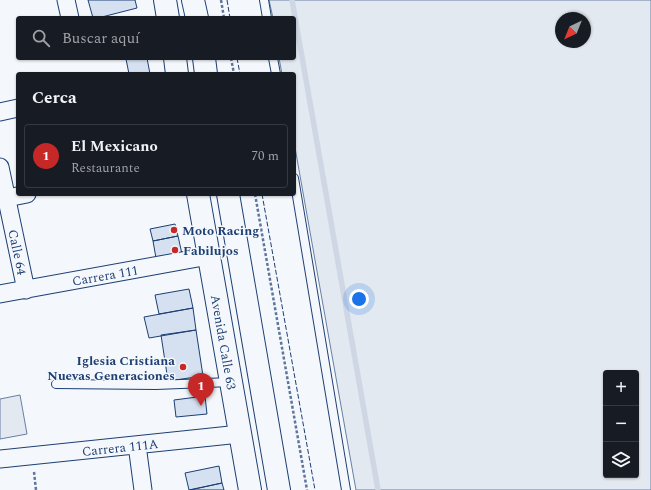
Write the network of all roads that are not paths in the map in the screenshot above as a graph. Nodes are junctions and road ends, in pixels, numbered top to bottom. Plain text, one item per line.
1 (66, 0) edge
2 (164, 0) edge
3 (194, 0) edge
4 (264, 0) edge
5 (70, 16) edge
6 (168, 16) edge
7 (197, 16) edge
8 (267, 16) edge
9 (175, 60) edge
10 (204, 60) edge
11 (274, 60) edge
12 (178, 72) edge
13 (206, 72) edge
14 (276, 72) edge
15 (16, 108) edge
16 (0, 112) edge
17 (0, 167) edge
18 (296, 190) edge
19 (16, 196) edge
20 (198, 196) edge
21 (228, 196) edge
22 (6, 198) junction
23 (209, 256) junction
24 (26, 290) junction
25 (0, 294) edge
26 (232, 382) junction
27 (56, 384) dead end
28 (240, 434) junction
29 (137, 445) junction
30 (0, 459) edge
31 (143, 490) edge
32 (250, 490) edge
33 (279, 490) edge
34 (346, 490) edge

1 - 5 street
2 - 6 main road
3 - 7 main road
4 - 8 lane
9 - 12 main road
10 - 13 main road
11 - 14 lane
15 - 16 street
17 - 22 street, Calle 64
18 - 34 lane
19 - 22 street
20 - 23 main road, Avenida Calle 63
21 - 33 main road
22 - 24 street, Calle 64
23 - 24 street, Carrera 111
23 - 26 main road, Avenida Calle 63
24 - 25 street, Carrera 111
26 - 27 lane
26 - 28 main road, Avenida Calle 63
28 - 29 street, Carrera 111A
28 - 32 main road, Avenida Calle 63
29 - 30 street, Carrera 111A
29 - 31 street

